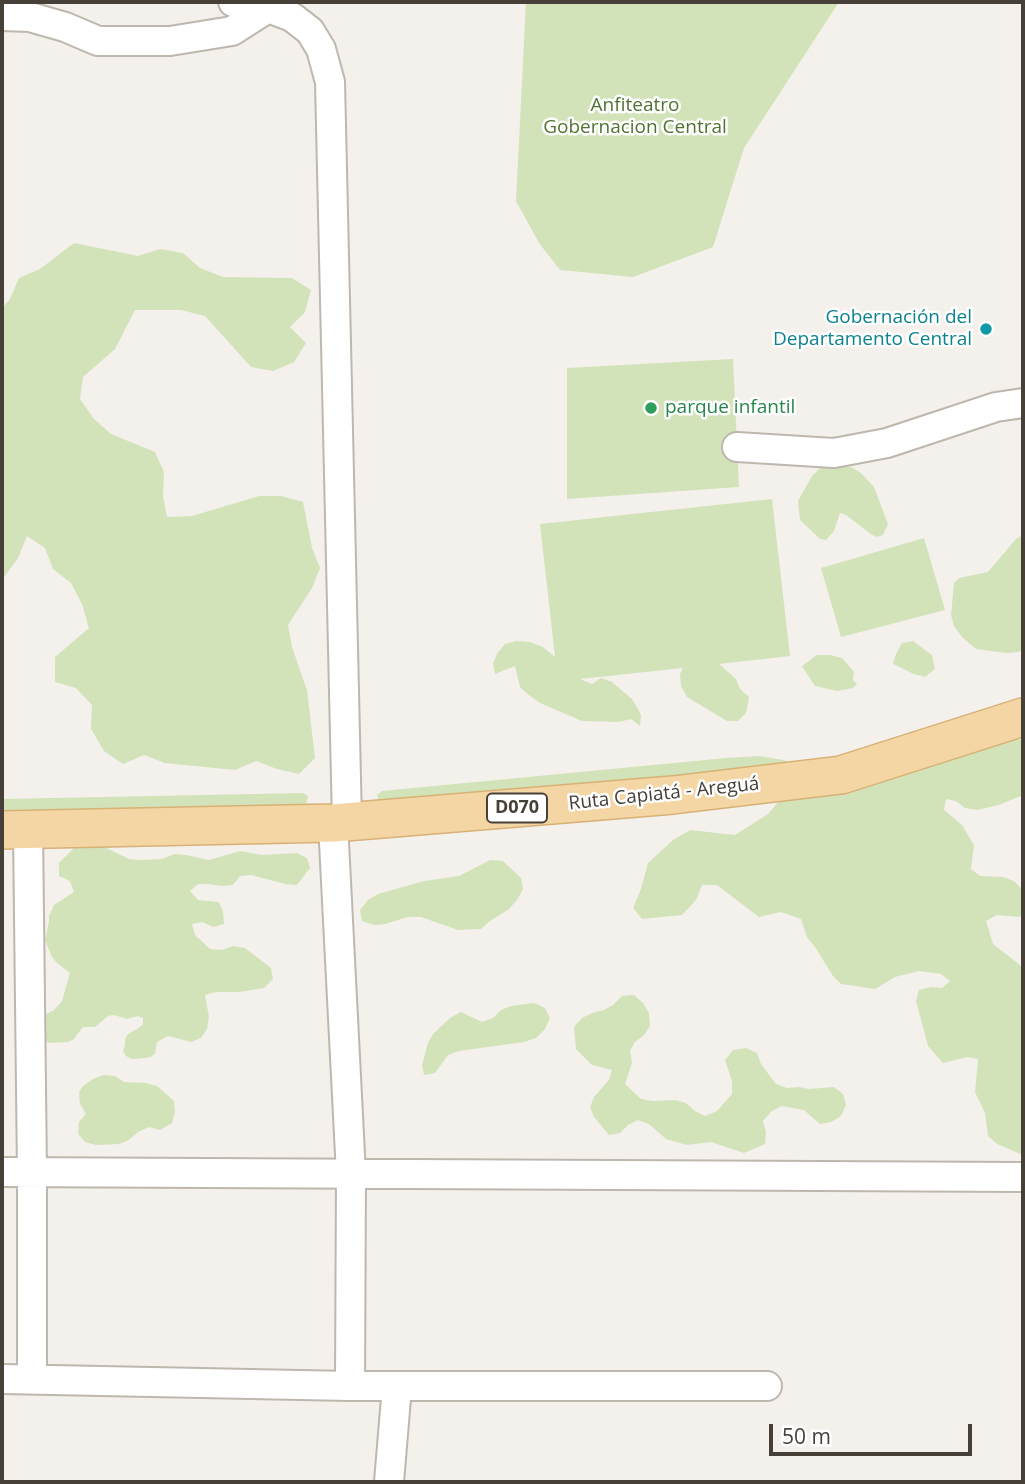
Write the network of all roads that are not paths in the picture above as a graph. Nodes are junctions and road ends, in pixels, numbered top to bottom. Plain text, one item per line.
1 (233, 2) edge
2 (268, 8) junction
3 (2, 16) edge
4 (1023, 403) edge
5 (737, 447) dead end
6 (1023, 717) edge
7 (340, 822) junction
8 (15, 830) edge
9 (2, 1172) edge
10 (32, 1172) junction
11 (351, 1174) junction
12 (1023, 1177) edge
13 (2, 1379) edge
14 (32, 1379) junction
15 (767, 1385) dead end
16 (397, 1386) junction
17 (349, 1387) junction
18 (389, 1482) edge

1 - 2 street
2 - 3 street
2 - 7 street
4 - 5 street
6 - 7 main road, Ruta Capiatá - Areguá / D070
7 - 8 main road, Ruta Capiatá - Areguá / D070
7 - 11 street
8 - 10 street
9 - 10 street
10 - 11 street
10 - 14 street
11 - 12 street
11 - 17 street
13 - 14 street
14 - 17 street
15 - 16 street
16 - 17 street
16 - 18 street

